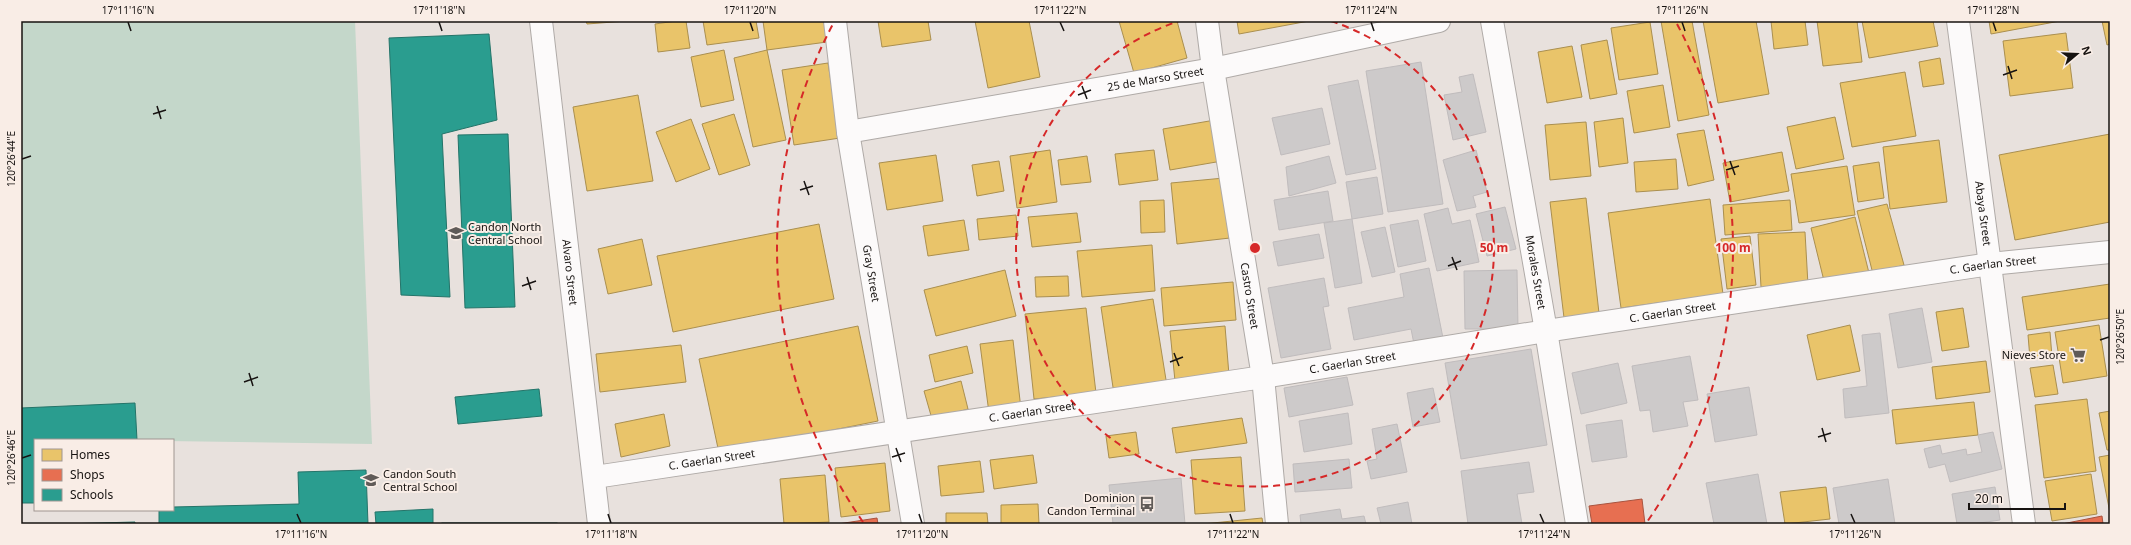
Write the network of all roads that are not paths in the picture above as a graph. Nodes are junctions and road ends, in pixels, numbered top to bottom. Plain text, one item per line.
1 (541, 21) edge
2 (834, 21) edge
3 (1207, 21) edge
4 (1439, 21) edge
5 (1492, 21) edge
6 (1958, 21) edge
7 (1213, 69) junction
8 (848, 132) junction
9 (2110, 252) edge
10 (1990, 264) junction
11 (1546, 331) junction
12 (1263, 377) junction
13 (898, 431) junction
14 (595, 477) junction
15 (599, 524) edge
16 (913, 524) edge
17 (1277, 524) edge
18 (1577, 524) edge
19 (2024, 524) edge

1 - 14 street, Alvaro Street
2 - 8 street, Gray Street
3 - 7 street, Castro Street
4 - 7 street, 25 de Marso Street
5 - 11 street, Morales Street
6 - 10 street, Abaya Street
7 - 8 street, 25 de Marso Street
7 - 12 street, Castro Street
8 - 13 street, Gray Street
9 - 10 street, C. Gaerlan Street
10 - 11 street, C. Gaerlan Street
10 - 19 street, Abaya Street
11 - 12 street, C. Gaerlan Street
11 - 18 street, Morales Street
12 - 13 street, C. Gaerlan Street
12 - 17 street, Castro Street
13 - 14 street, C. Gaerlan Street
13 - 16 street, Gray Street
14 - 15 street, Alvaro Street

